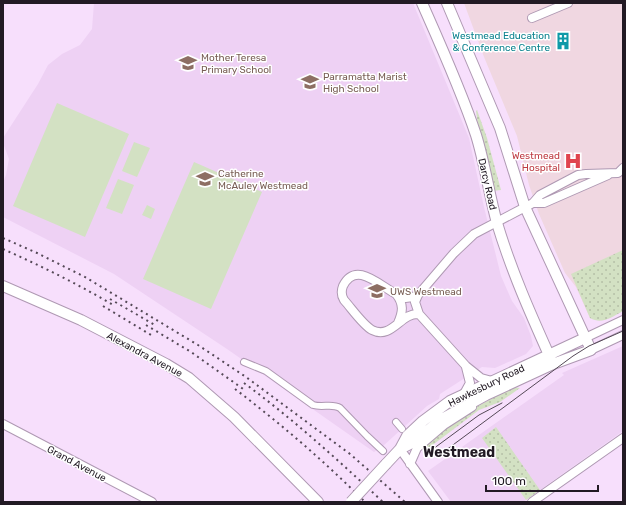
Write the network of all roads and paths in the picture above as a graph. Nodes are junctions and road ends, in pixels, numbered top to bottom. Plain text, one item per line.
1 (422, 3) edge
2 (447, 3) edge
3 (568, 3) edge
4 (532, 18) dead end
5 (623, 168) edge
6 (610, 174) junction
7 (529, 205) junction
8 (497, 222) junction
9 (3, 286) edge
10 (396, 294) junction
11 (418, 294) junction
12 (419, 314) junction
13 (623, 320) edge
14 (398, 323) junction
15 (623, 335) edge
16 (585, 338) junction
17 (591, 350) junction
18 (552, 360) junction
19 (244, 362) dead end
20 (466, 366) junction
21 (492, 381) junction
22 (464, 394) junction
23 (486, 395) junction
24 (396, 422) dead end
25 (3, 424) edge
26 (402, 429) dead end
27 (623, 438) edge
28 (400, 449) junction
29 (383, 451) dead end
30 (410, 464) junction
31 (152, 502) edge
32 (318, 502) edge
33 (351, 502) edge
34 (438, 502) edge
35 (532, 502) edge

1 - 8 street, Darcy Road
2 - 7 street
3 - 4 street
5 - 6 street
6 - 7 street
6 - 7 street
7 - 8 street
7 - 16 street
8 - 11 street
8 - 18 street, Darcy Road
9 - 32 street, Alexandra Avenue
10 - 11 street
10 - 14 street
10 - 14 street
11 - 12 street
12 - 14 street
12 - 20 street
13 - 16 street, Hawkesbury Road
15 - 17 street, Hawkesbury Road
16 - 17 street
16 - 18 street, Hawkesbury Road
17 - 18 street, Hawkesbury Road
18 - 21 street, Hawkesbury Road
18 - 23 street, Hawkesbury Road
19 - 29 street
20 - 21 street
20 - 22 street
21 - 22 street, Hawkesbury Road
22 - 28 street, Hawkesbury Road
23 - 28 street, Hawkesbury Road
23 - 30 street, Hawkesbury Road
24 - 26 street
25 - 31 street, Grand Avenue
27 - 35 street
28 - 30 street
28 - 33 street, Hawkesbury Road, bridge
30 - 34 street

